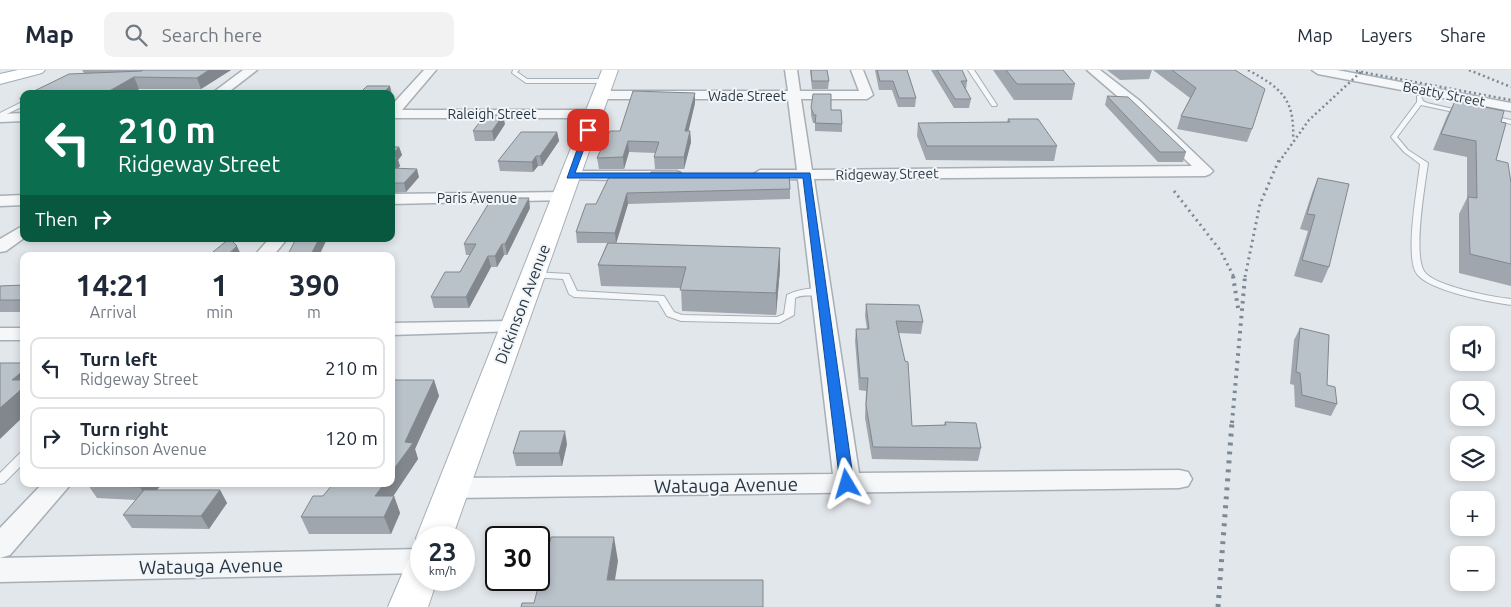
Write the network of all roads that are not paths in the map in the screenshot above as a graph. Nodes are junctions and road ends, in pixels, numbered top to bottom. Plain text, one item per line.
1 (6, 70) edge
2 (37, 70) edge
3 (251, 70) edge
4 (430, 70) edge
5 (517, 70) edge
6 (791, 70) edge
7 (857, 70) edge
8 (971, 70) edge
9 (1093, 70) edge
10 (1318, 70) edge
11 (0, 71) edge
12 (580, 73) dead end
13 (0, 79) edge
14 (576, 81) junction
15 (223, 90) edge
16 (603, 90) edge
17 (794, 96) junction
18 (1421, 96) junction
19 (20, 105) edge
20 (994, 105) dead end
21 (1511, 107) edge
22 (395, 109) edge
23 (395, 114) edge
24 (0, 117) edge
25 (20, 117) edge
26 (1511, 122) edge
27 (749, 175) edge
28 (807, 175) junction
29 (691, 176) edge
30 (566, 187) junction
31 (395, 198) edge
32 (20, 200) edge
33 (0, 201) edge
34 (20, 233) edge
35 (275, 242) edge
36 (0, 247) edge
37 (267, 252) edge
38 (533, 275) junction
39 (822, 292) junction
40 (1511, 302) edge
41 (513, 327) junction
42 (395, 329) edge
43 (0, 334) edge
44 (20, 334) edge
45 (20, 460) edge
46 (1179, 479) dead end
47 (0, 480) edge
48 (847, 484) junction
49 (55, 487) edge
50 (452, 488) junction
51 (438, 526) edge
52 (0, 547) edge
53 (410, 561) edge
54 (0, 570) edge
55 (414, 591) edge
56 (408, 607) edge

1 - 11 main road
2 - 13 main road
3 - 15 street
4 - 22 street
5 - 14 lane
6 - 17 street
7 - 17 street, Wade Street
8 - 20 lane
9 - 28 street, Ridgeway Street
10 - 18 street, Beatty Street
12 - 14 lane
14 - 16 lane
16 - 17 street, Wade Street
16 - 23 street, Raleigh Street
16 - 30 main road, Dickinson Avenue
17 - 28 street
18 - 21 street, Beatty Street
18 - 26 lane
18 - 40 lane
19 - 24 lane
24 - 25 street
27 - 28 street, Ridgeway Street
28 - 39 street
29 - 30 street
30 - 31 street, Paris Avenue
30 - 38 main road, Dickinson Avenue
32 - 33 street
34 - 36 street
35 - 37 street
38 - 39 lane
38 - 41 main road, Dickinson Avenue
39 - 48 street
41 - 42 street
41 - 50 main road, Dickinson Avenue
43 - 44 street
45 - 47 lane
46 - 48 street, Watauga Avenue
48 - 50 street, Watauga Avenue
49 - 52 street
50 - 51 main road, Dickinson Avenue
53 - 54 street, Watauga Avenue
55 - 56 main road

